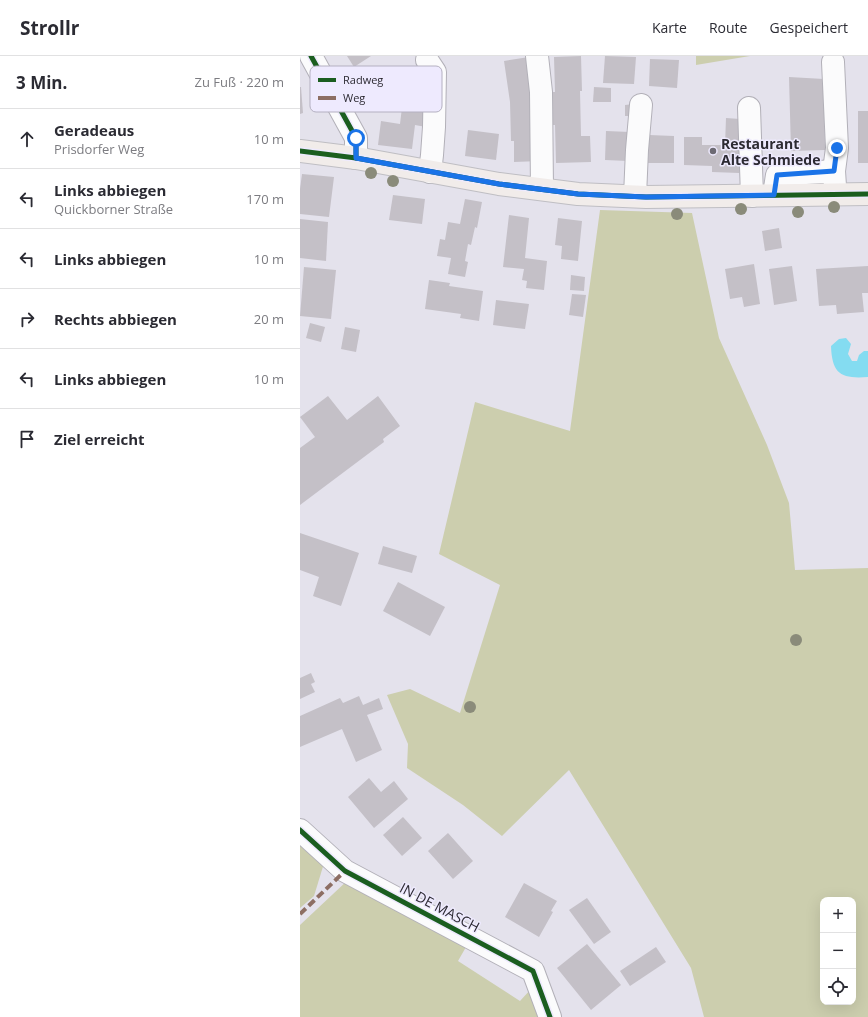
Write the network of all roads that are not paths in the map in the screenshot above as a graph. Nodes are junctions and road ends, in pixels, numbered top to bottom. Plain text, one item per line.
1 (311, 56) edge
2 (536, 56) edge
3 (427, 60) dead end
4 (833, 62) dead end
5 (316, 66) edge
6 (431, 66) edge
7 (641, 105) dead end
8 (749, 108) dead end
9 (342, 112) edge
10 (434, 112) edge
11 (300, 151) edge
12 (356, 158) junction
13 (834, 171) junction
14 (430, 172) junction
15 (542, 189) junction
16 (836, 194) junction
17 (868, 194) edge
18 (774, 195) junction
19 (635, 196) junction
20 (752, 196) junction
21 (300, 830) edge
22 (550, 1017) edge

1 - 5 street
2 - 15 street
3 - 6 street
4 - 13 street
7 - 19 street
8 - 20 street
9 - 12 street
10 - 14 street
11 - 12 main road
12 - 14 main road
13 - 16 street
13 - 18 street
14 - 15 main road
15 - 19 main road
16 - 17 main road
16 - 18 main road
18 - 20 main road
19 - 20 main road
21 - 22 street, IN DE MASCH

